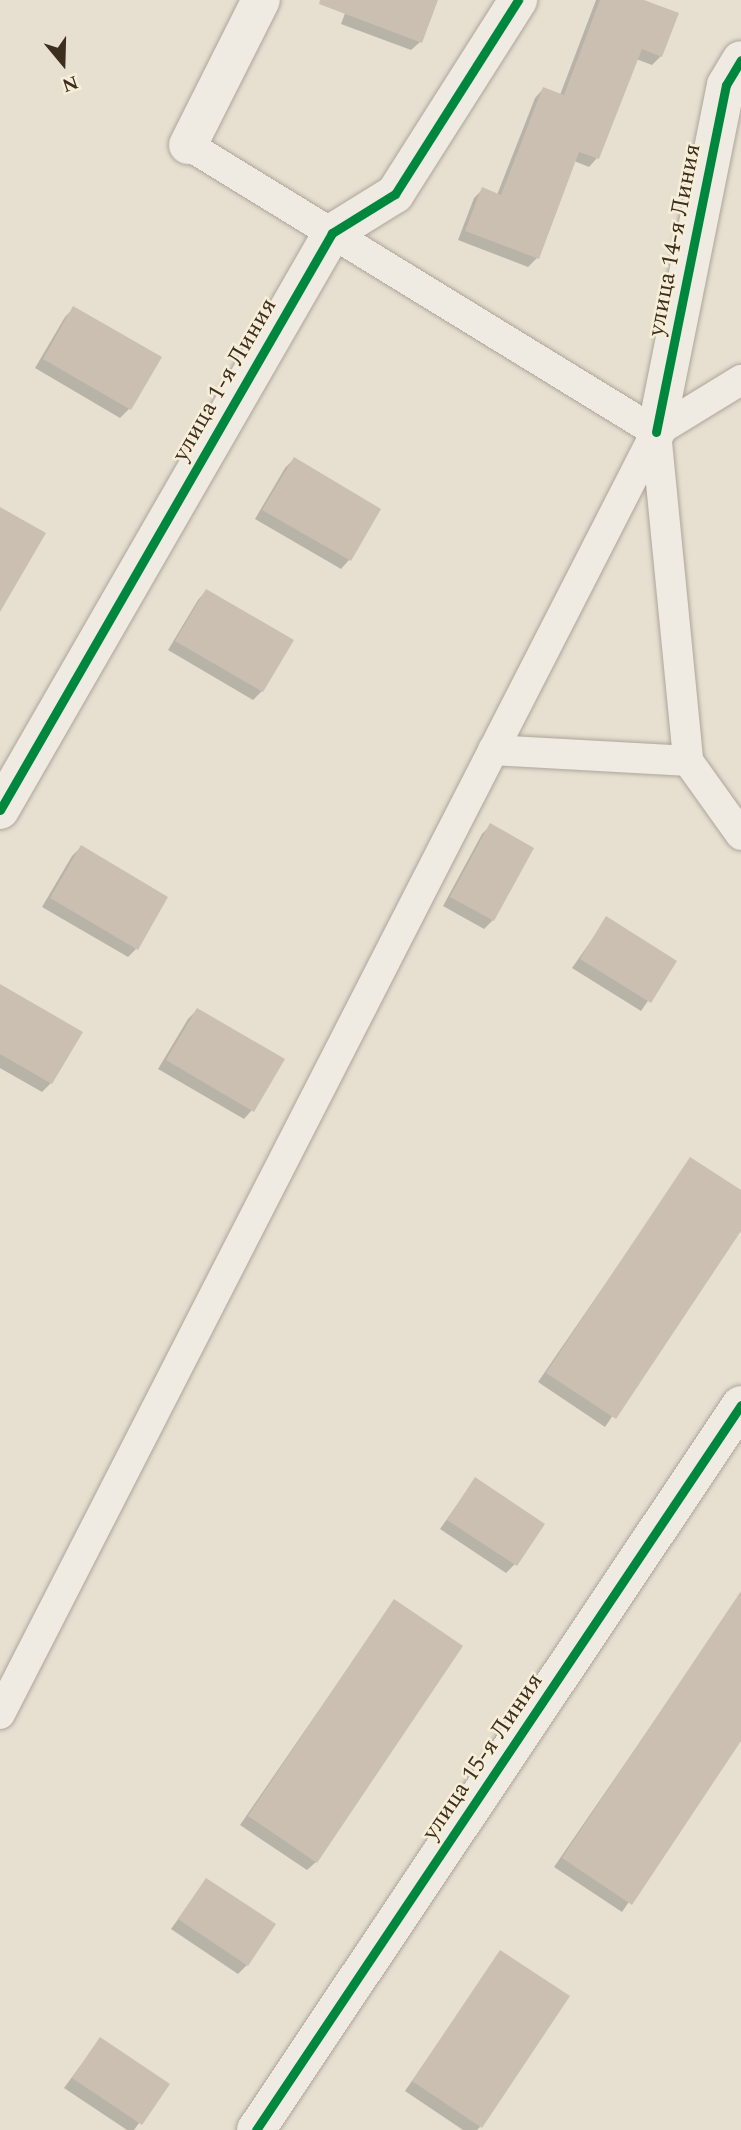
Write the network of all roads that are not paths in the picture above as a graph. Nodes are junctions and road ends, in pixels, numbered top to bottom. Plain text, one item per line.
1 (261, 0) edge
2 (518, 0) edge
3 (741, 60) edge
4 (188, 145) joint
5 (332, 233) junction
6 (741, 380) edge
7 (656, 432) junction
8 (493, 750) junction
9 (688, 761) junction
10 (0, 810) edge
11 (741, 835) edge
12 (741, 1405) edge
13 (0, 1714) edge
14 (256, 2130) edge

1 - 4 street
2 - 5 street, улица 1-я Линия
3 - 7 street, улица 14-я Линия
4 - 5 lane
5 - 7 lane
5 - 10 street, улица 1-я Линия
6 - 7 lane
7 - 8 lane
7 - 9 lane
8 - 9 lane
8 - 13 lane
9 - 11 lane
12 - 14 street, улица 15-я Линия

